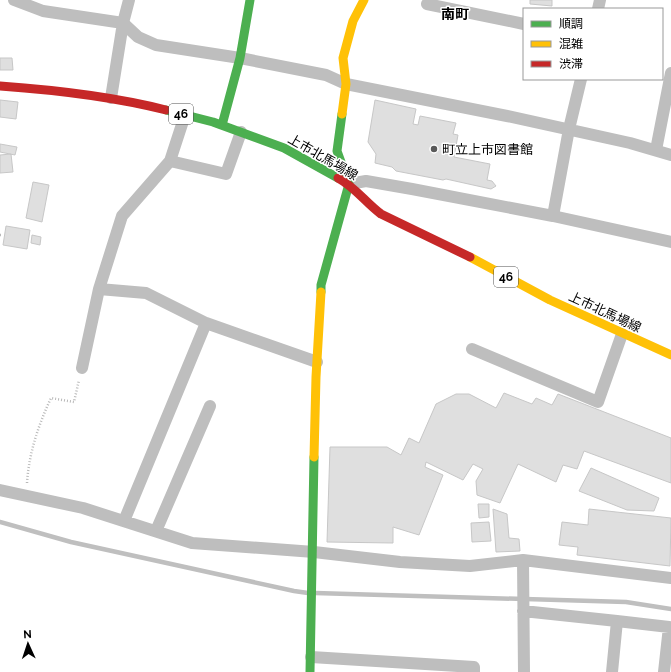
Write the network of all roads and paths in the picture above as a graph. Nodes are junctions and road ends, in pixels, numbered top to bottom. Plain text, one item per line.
1 (14, 0) edge
2 (129, 0) edge
3 (250, 0) edge
4 (364, 0) edge
5 (427, 4) dead end
6 (123, 23) junction
7 (523, 24) edge
8 (240, 58) junction
9 (671, 72) edge
10 (581, 80) edge
11 (346, 84) junction
12 (0, 86) edge
13 (111, 98) junction
14 (185, 115) junction
15 (222, 125) junction
16 (569, 129) junction
17 (241, 132) junction
18 (656, 150) junction
19 (671, 155) edge
20 (170, 161) junction
21 (349, 184) junction
22 (552, 216) junction
23 (671, 242) edge
24 (99, 289) junction
25 (206, 323) junction
26 (622, 334) junction
27 (472, 349) dead end
28 (671, 355) edge
29 (317, 362) junction
30 (82, 368) joint
31 (210, 406) dead end
32 (0, 490) edge
33 (25, 496) junction
34 (124, 521) junction
35 (156, 531) junction
36 (314, 552) junction
37 (523, 560) junction
38 (671, 578) edge
39 (523, 611) junction
40 (617, 622) junction
41 (310, 657) junction
42 (310, 672) edge
43 (474, 672) edge
44 (524, 672) edge
45 (612, 672) edge
46 (664, 672) edge

1 - 6 street
2 - 6 street
3 - 8 street
4 - 11 street
5 - 7 street
6 - 8 street
6 - 13 street
8 - 11 street
8 - 15 street
9 - 18 street
10 - 16 street
11 - 16 street
11 - 21 street
12 - 13 street, 上市北馬場線 / 46
13 - 14 street, 上市北馬場線 / 46
14 - 15 street, 上市北馬場線 / 46
14 - 20 street
15 - 17 street, 上市北馬場線 / 46
16 - 18 street
16 - 22 street
17 - 20 street
17 - 21 street, 上市北馬場線 / 46
18 - 19 street
20 - 24 street
21 - 22 street
21 - 26 street, 上市北馬場線 / 46
21 - 29 street
22 - 23 street
24 - 25 street
24 - 30 street
25 - 29 street
25 - 34 street
26 - 27 street
26 - 28 street, 上市北馬場線 / 46
29 - 36 street
30 - 33 path
31 - 35 street
32 - 33 street
33 - 34 street
34 - 35 street
35 - 36 street
36 - 37 street
36 - 41 street
37 - 38 street
37 - 39 street
39 - 40 street
39 - 44 street
40 - 45 street
40 - 46 street
41 - 42 street
41 - 43 street

